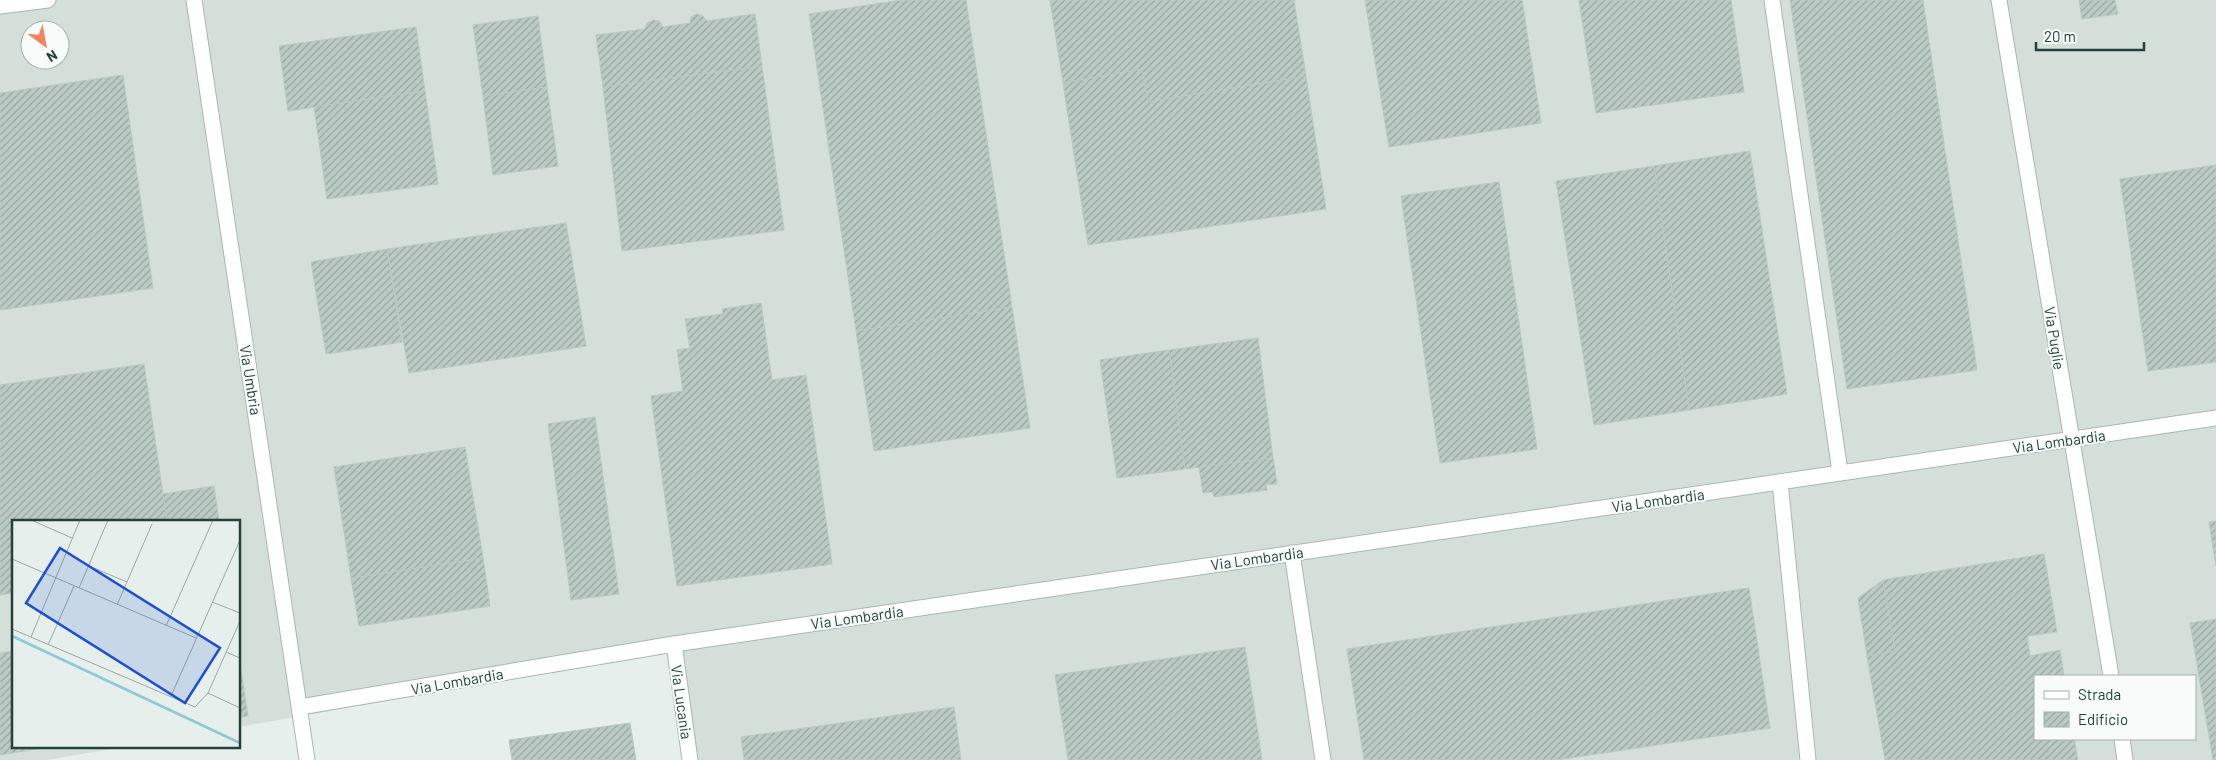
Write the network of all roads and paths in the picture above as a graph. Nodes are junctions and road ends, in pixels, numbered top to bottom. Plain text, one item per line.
1 (48, 0) edge
2 (194, 0) edge
3 (1772, 0) edge
4 (2000, 0) edge
5 (0, 6) edge
6 (2216, 418) edge
7 (2072, 439) junction
8 (1840, 472) junction
9 (1780, 482) junction
10 (1292, 553) junction
11 (674, 644) junction
12 (2111, 675) edge
13 (300, 708) junction
14 (2122, 740) edge
15 (307, 760) edge
16 (690, 760) edge
17 (1323, 760) edge
18 (1808, 760) edge
19 (2125, 760) edge

1 - 5 street
2 - 13 street, Via Umbria
3 - 8 street
4 - 7 street, Via Puglie
6 - 7 street, Via Lombardia
7 - 8 street, Via Lombardia
7 - 12 street, Via Puglie
8 - 9 street, Via Lombardia
9 - 10 street, Via Lombardia
9 - 18 street
10 - 11 street, Via Lombardia
10 - 17 street
11 - 13 street, Via Lombardia
11 - 16 street, Via Lucania
13 - 15 street, Via Umbria
14 - 19 street

